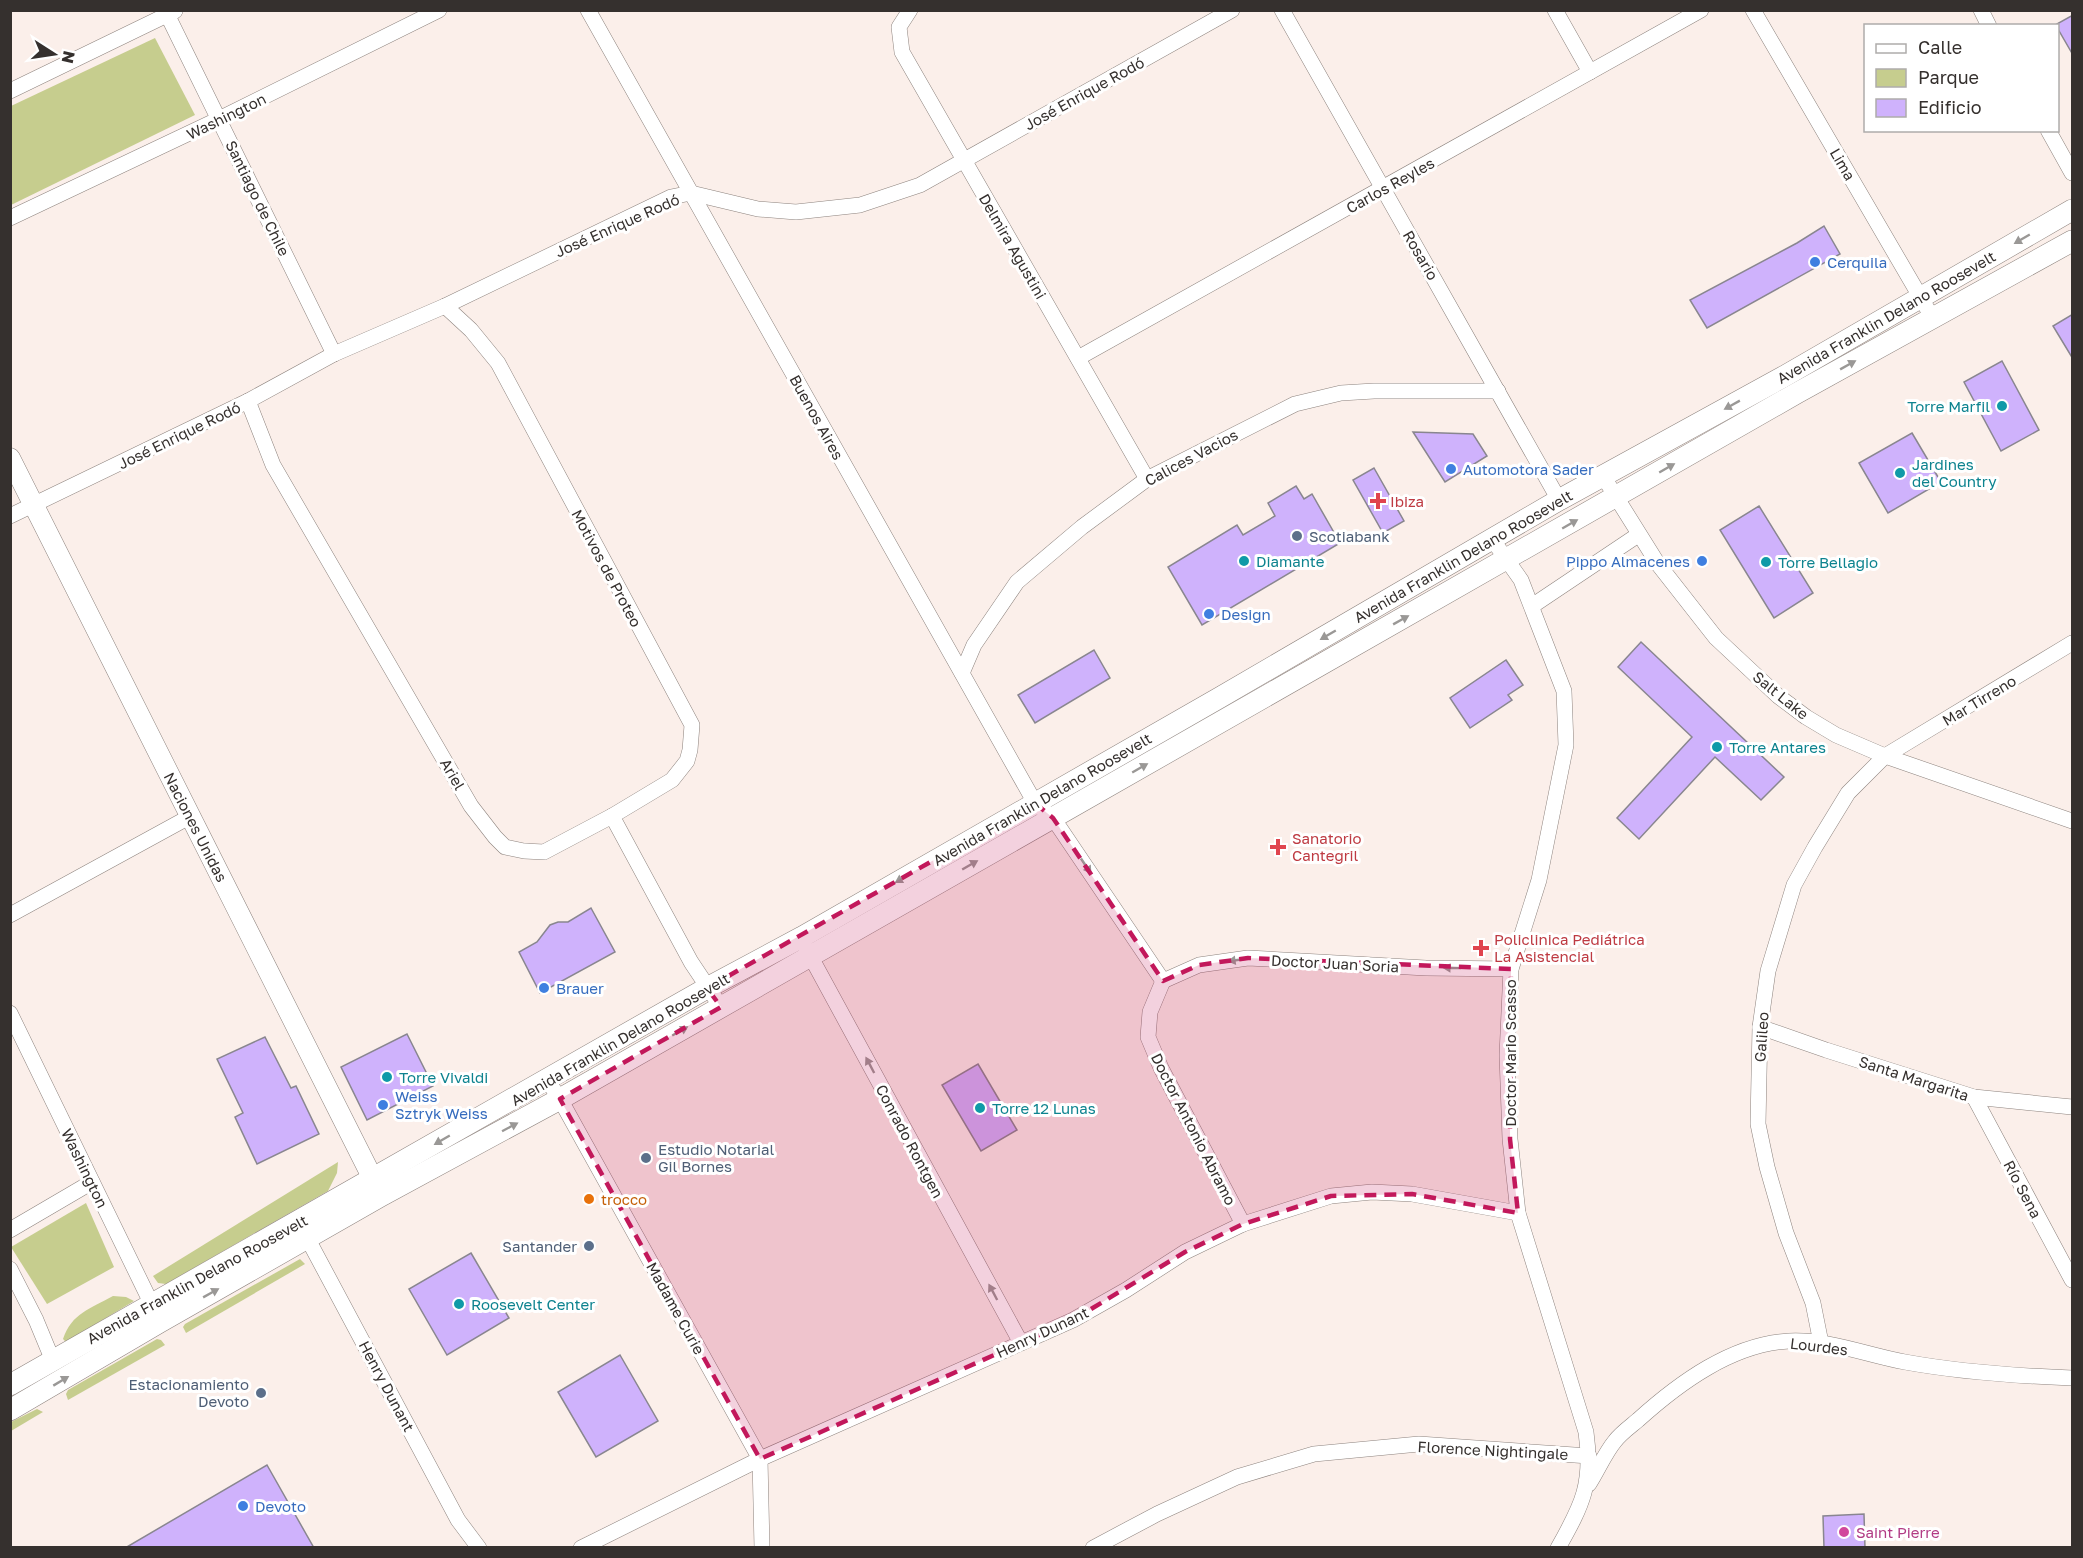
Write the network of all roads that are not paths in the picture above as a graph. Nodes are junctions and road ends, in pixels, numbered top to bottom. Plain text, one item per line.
1 (440, 10) edge
2 (588, 10) edge
3 (910, 10) edge
4 (1232, 10) edge
5 (1281, 10) edge
6 (1555, 10) edge
7 (1701, 10) edge
8 (1754, 10) edge
9 (1981, 10) edge
10 (169, 12) edge
11 (1988, 24) edge
12 (1590, 72) junction
13 (10, 91) edge
14 (219, 119) junction
15 (2049, 132) edge
16 (964, 161) junction
17 (2073, 173) edge
18 (1383, 189) junction
19 (691, 193) junction
20 (2073, 210) edge
21 (10, 218) edge
22 (2073, 241) edge
23 (1921, 298) junction
24 (445, 306) junction
25 (1932, 317) junction
26 (334, 354) junction
27 (1078, 358) junction
28 (1498, 391) junction
29 (248, 401) junction
30 (10, 458) edge
31 (1603, 476) junction
32 (1147, 479) junction
33 (1616, 497) junction
34 (1559, 500) junction
35 (34, 505) junction
36 (10, 516) edge
37 (1638, 535) junction
38 (1492, 539) junction
39 (1508, 560) junction
40 (1532, 606) junction
41 (2073, 643) edge
42 (962, 673) junction
43 (1885, 756) junction
44 (1035, 803) junction
45 (191, 816) junction
46 (612, 816) junction
47 (1053, 818) junction
48 (2073, 821) edge
49 (10, 915) edge
50 (806, 947) junction
51 (1511, 969) junction
52 (1163, 981) junction
53 (707, 988) junction
54 (721, 1007) junction
55 (10, 1013) edge
56 (1760, 1027) junction
57 (547, 1080) junction
58 (1974, 1097) junction
59 (560, 1099) junction
60 (2073, 1107) edge
61 (92, 1182) junction
62 (377, 1188) junction
63 (1518, 1213) junction
64 (1244, 1224) junction
65 (10, 1230) edge
66 (303, 1231) junction
67 (10, 1269) edge
68 (2073, 1280) edge
69 (156, 1313) junction
70 (1020, 1343) junction
71 (1821, 1343) junction
72 (53, 1361) junction
73 (2073, 1378) edge
74 (10, 1385) edge
75 (10, 1410) edge
76 (1589, 1456) junction
77 (760, 1459) junction
78 (1586, 1489) junction
79 (479, 1548) edge
80 (581, 1548) edge
81 (762, 1548) edge
82 (1094, 1548) edge
83 (1558, 1548) edge

1 - 14 street, Washington
2 - 19 street, Buenos Aires
3 - 16 street, Delmira Agustini
4 - 16 street, José Enrique Rodó
5 - 18 street, Rosario
6 - 12 street
7 - 12 street, Carlos Reyles
8 - 23 street, Lima
9 - 11 street
10 - 13 street
10 - 14 street, Santiago de Chile
12 - 18 street, Carlos Reyles
14 - 21 street, Washington
14 - 26 street, Santiago de Chile
15 - 17 street
16 - 19 street, José Enrique Rodó
16 - 27 street, Delmira Agustini
18 - 27 street, Carlos Reyles
18 - 28 street, Rosario
19 - 24 street, José Enrique Rodó
19 - 42 street, Buenos Aires
20 -> 23 main road, Avenida Franklin Delano Roosevelt
22 - 25 main road, Avenida Franklin Delano Roosevelt
23 - 25 street, Lima
23 -> 31 main road, Avenida Franklin Delano Roosevelt
24 - 26 street, José Enrique Rodó
24 - 46 street, Motivos de Proteo
33 -> 25 main road, Avenida Franklin Delano Roosevelt
26 - 29 street, José Enrique Rodó
27 - 32 street, Delmira Agustini
28 - 32 street, Calices Vacios
28 - 34 street, Rosario
29 - 35 street, José Enrique Rodó
29 - 46 street, Ariel
30 - 35 street, Naciones Unidas
31 - 33 street, Salt Lake
31 - 34 main road, Avenida Franklin Delano Roosevelt
32 - 42 street, Calices Vacios
33 - 37 street, Salt Lake
39 -> 33 main road, Avenida Franklin Delano Roosevelt
34 - 38 main road, Avenida Franklin Delano Roosevelt
35 - 36 street, José Enrique Rodó
35 - 45 street, Naciones Unidas
37 - 40 street
37 - 43 street, Salt Lake
38 - 39 street, Doctor Mario Scasso
38 -> 44 main road, Avenida Franklin Delano Roosevelt
39 - 40 street, Doctor Mario Scasso
47 -> 39 main road, Avenida Franklin Delano Roosevelt
40 - 51 street, Doctor Mario Scasso
41 - 43 street, Mar Tirreno
42 - 44 street, Buenos Aires
43 - 48 street, Salt Lake
43 - 56 street, Galileo
44 - 47 street, Buenos Aires
44 -> 50 main road, Avenida Franklin Delano Roosevelt
45 - 49 street
45 - 62 street, Naciones Unidas
46 - 53 street
50 -> 47 main road, Avenida Franklin Delano Roosevelt
47 -> 52 street
50 - 53 main road, Avenida Franklin Delano Roosevelt
50 - 54 main road, Avenida Franklin Delano Roosevelt
70 -> 50 street, Conrado Rontgen
51 -> 52 street, Doctor Juan Soria
51 - 63 street, Doctor Mario Scasso
52 - 64 street, Doctor Antonio Abramo
53 - 54 street
53 - 57 main road, Avenida Franklin Delano Roosevelt
59 -> 54 main road, Avenida Franklin Delano Roosevelt
55 - 61 street, Washington
56 - 58 street, Santa Margarita
56 - 71 street, Galileo
57 - 59 street, Madame Curie
57 -> 62 main road, Avenida Franklin Delano Roosevelt
58 - 60 street, Santa Margarita
58 - 68 street, Río Sena
62 -> 59 main road, Avenida Franklin Delano Roosevelt
59 - 77 street, Madame Curie
61 - 65 street
61 - 69 street, Washington
62 - 66 main road, Avenida Franklin Delano Roosevelt
63 - 64 street, Henry Dunant
63 - 76 street, Doctor Mario Scasso
64 - 70 street, Henry Dunant
66 - 69 main road, Avenida Franklin Delano Roosevelt
66 - 79 street, Henry Dunant
67 - 72 street
69 - 72 main road, Avenida Franklin Delano Roosevelt
75 -> 69 main road, Avenida Franklin Delano Roosevelt
70 - 77 street, Henry Dunant
71 - 73 street, Lourdes
71 - 78 street, Lourdes
72 - 74 main road, Avenida Franklin Delano Roosevelt
76 - 78 street, Doctor Mario Scasso
76 - 82 street, Florence Nightingale
77 - 80 street, Henry Dunant
77 - 81 street, Madame Curie
78 - 83 street, Doctor Mario Scasso

